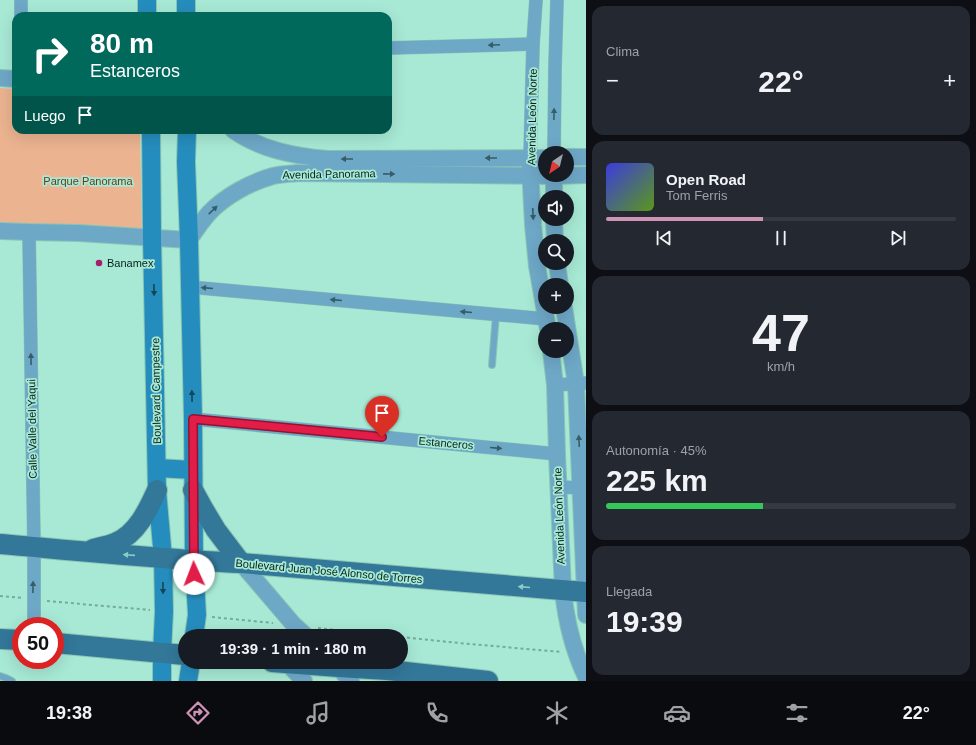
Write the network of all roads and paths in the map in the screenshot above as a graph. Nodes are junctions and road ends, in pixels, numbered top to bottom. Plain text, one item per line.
1 (21, 0) edge
2 (147, 0) edge
3 (186, 0) edge
4 (536, 0) edge
5 (557, 0) edge
6 (21, 12) edge
7 (147, 12) edge
8 (186, 12) edge
9 (533, 44) junction
10 (392, 48) edge
11 (0, 78) edge
12 (12, 79) edge
13 (151, 134) edge
14 (187, 134) edge
15 (238, 134) edge
16 (554, 146) edge
17 (586, 157) edge
18 (537, 158) edge
19 (574, 158) edge
20 (531, 175) junction
21 (538, 175) edge
22 (574, 175) edge
23 (586, 175) edge
24 (0, 231) edge
25 (29, 232) junction
26 (152, 237) junction
27 (189, 240) junction
28 (190, 287) junction
29 (496, 314) junction
30 (566, 314) edge
31 (538, 322) edge
32 (547, 322) edge
33 (552, 358) edge
34 (492, 365) dead end
35 (581, 383) edge
36 (555, 385) junction
37 (193, 419) junction
38 (557, 454) junction
39 (157, 468) junction
40 (193, 470) junction
41 (558, 487) junction
42 (583, 488) edge
43 (158, 490) junction
44 (193, 490) junction
45 (0, 544) edge
46 (34, 547) junction
47 (82, 552) junction
48 (163, 558) junction
49 (194, 561) junction
50 (241, 563) junction
51 (562, 591) junction
52 (585, 598) edge
53 (565, 612) junction
54 (586, 615) edge
55 (34, 617) edge
56 (195, 629) edge
57 (298, 629) edge
58 (408, 638) edge
59 (0, 639) edge
60 (12, 640) edge
61 (64, 644) edge
62 (162, 652) junction
63 (178, 653) edge
64 (577, 654) junction
65 (190, 669) edge
66 (288, 669) edge
67 (341, 670) edge
68 (0, 676) edge
69 (586, 677) edge
70 (12, 681) edge
71 (162, 681) edge
72 (188, 681) edge
73 (304, 681) edge
74 (488, 681) edge

1 - 6 street
2 - 7 main road
3 - 8 main road
4 - 9 street, Avenida León Norte
16 -> 5 street, Avenida León Norte
9 -> 10 street
9 - 18 street, Avenida León Norte
11 - 12 street
13 - 26 main road, Boulevard Campestre
14 - 27 main road
18 -> 15 street, Avenida Panorama
17 - 19 street
18 - 20 street, Avenida León Norte
20 - 21 street, Avenida Panorama
27 -> 20 street, Avenida Panorama
20 -> 32 street, Avenida León Norte
22 - 23 street, Avenida Panorama
24 - 25 street
25 - 26 street
46 -> 25 street, Calle Valle del Yaqui
26 - 27 street
26 -> 39 main road, Boulevard Campestre
27 - 28 main road
29 -> 28 street
37 -> 28 main road
29 - 31 street
29 - 34 lane
30 - 35 street, Avenida León Norte
33 - 36 street, Avenida León Norte
35 - 36 street
42 -> 35 street, Avenida León Norte
36 - 38 street, Avenida León Norte
37 -> 38 street, Estanceros
37 - 40 main road
38 - 41 street, Avenida León Norte
39 - 40 main road
39 - 43 main road, Boulevard Campestre
40 - 44 main road
41 - 42 street
41 - 51 street, Avenida León Norte
42 - 52 street, Avenida León Norte
43 - 47 main road
43 - 48 main road, Boulevard Campestre
44 - 49 main road
44 - 50 main road
45 - 46 main road, Boulevard Juan José Alonso de Torres
46 - 47 main road, Boulevard Juan José Alonso de Torres
55 -> 46 street, Calle Valle del Yaqui
48 -> 47 main road, Boulevard Juan José Alonso de Torres
48 - 49 main road, Boulevard Juan José Alonso de Torres
48 -> 62 main road, Boulevard Campestre
49 - 50 main road, Boulevard Juan José Alonso de Torres
49 - 56 main road
51 -> 50 main road, Boulevard Juan José Alonso de Torres
50 - 57 street
51 - 52 main road, Boulevard Juan José Alonso de Torres
51 - 53 street, Avenida León Norte
52 - 53 street
52 - 54 street, Avenida León Norte
53 - 64 street, Avenida León Norte
58 - 64 path
59 - 60 main road
61 - 62 main road
62 - 63 main road
62 - 71 main road, Boulevard Campestre
64 - 69 street, Avenida León Norte
65 - 72 main road
66 - 73 street
67 - 74 main road
68 - 70 lane

